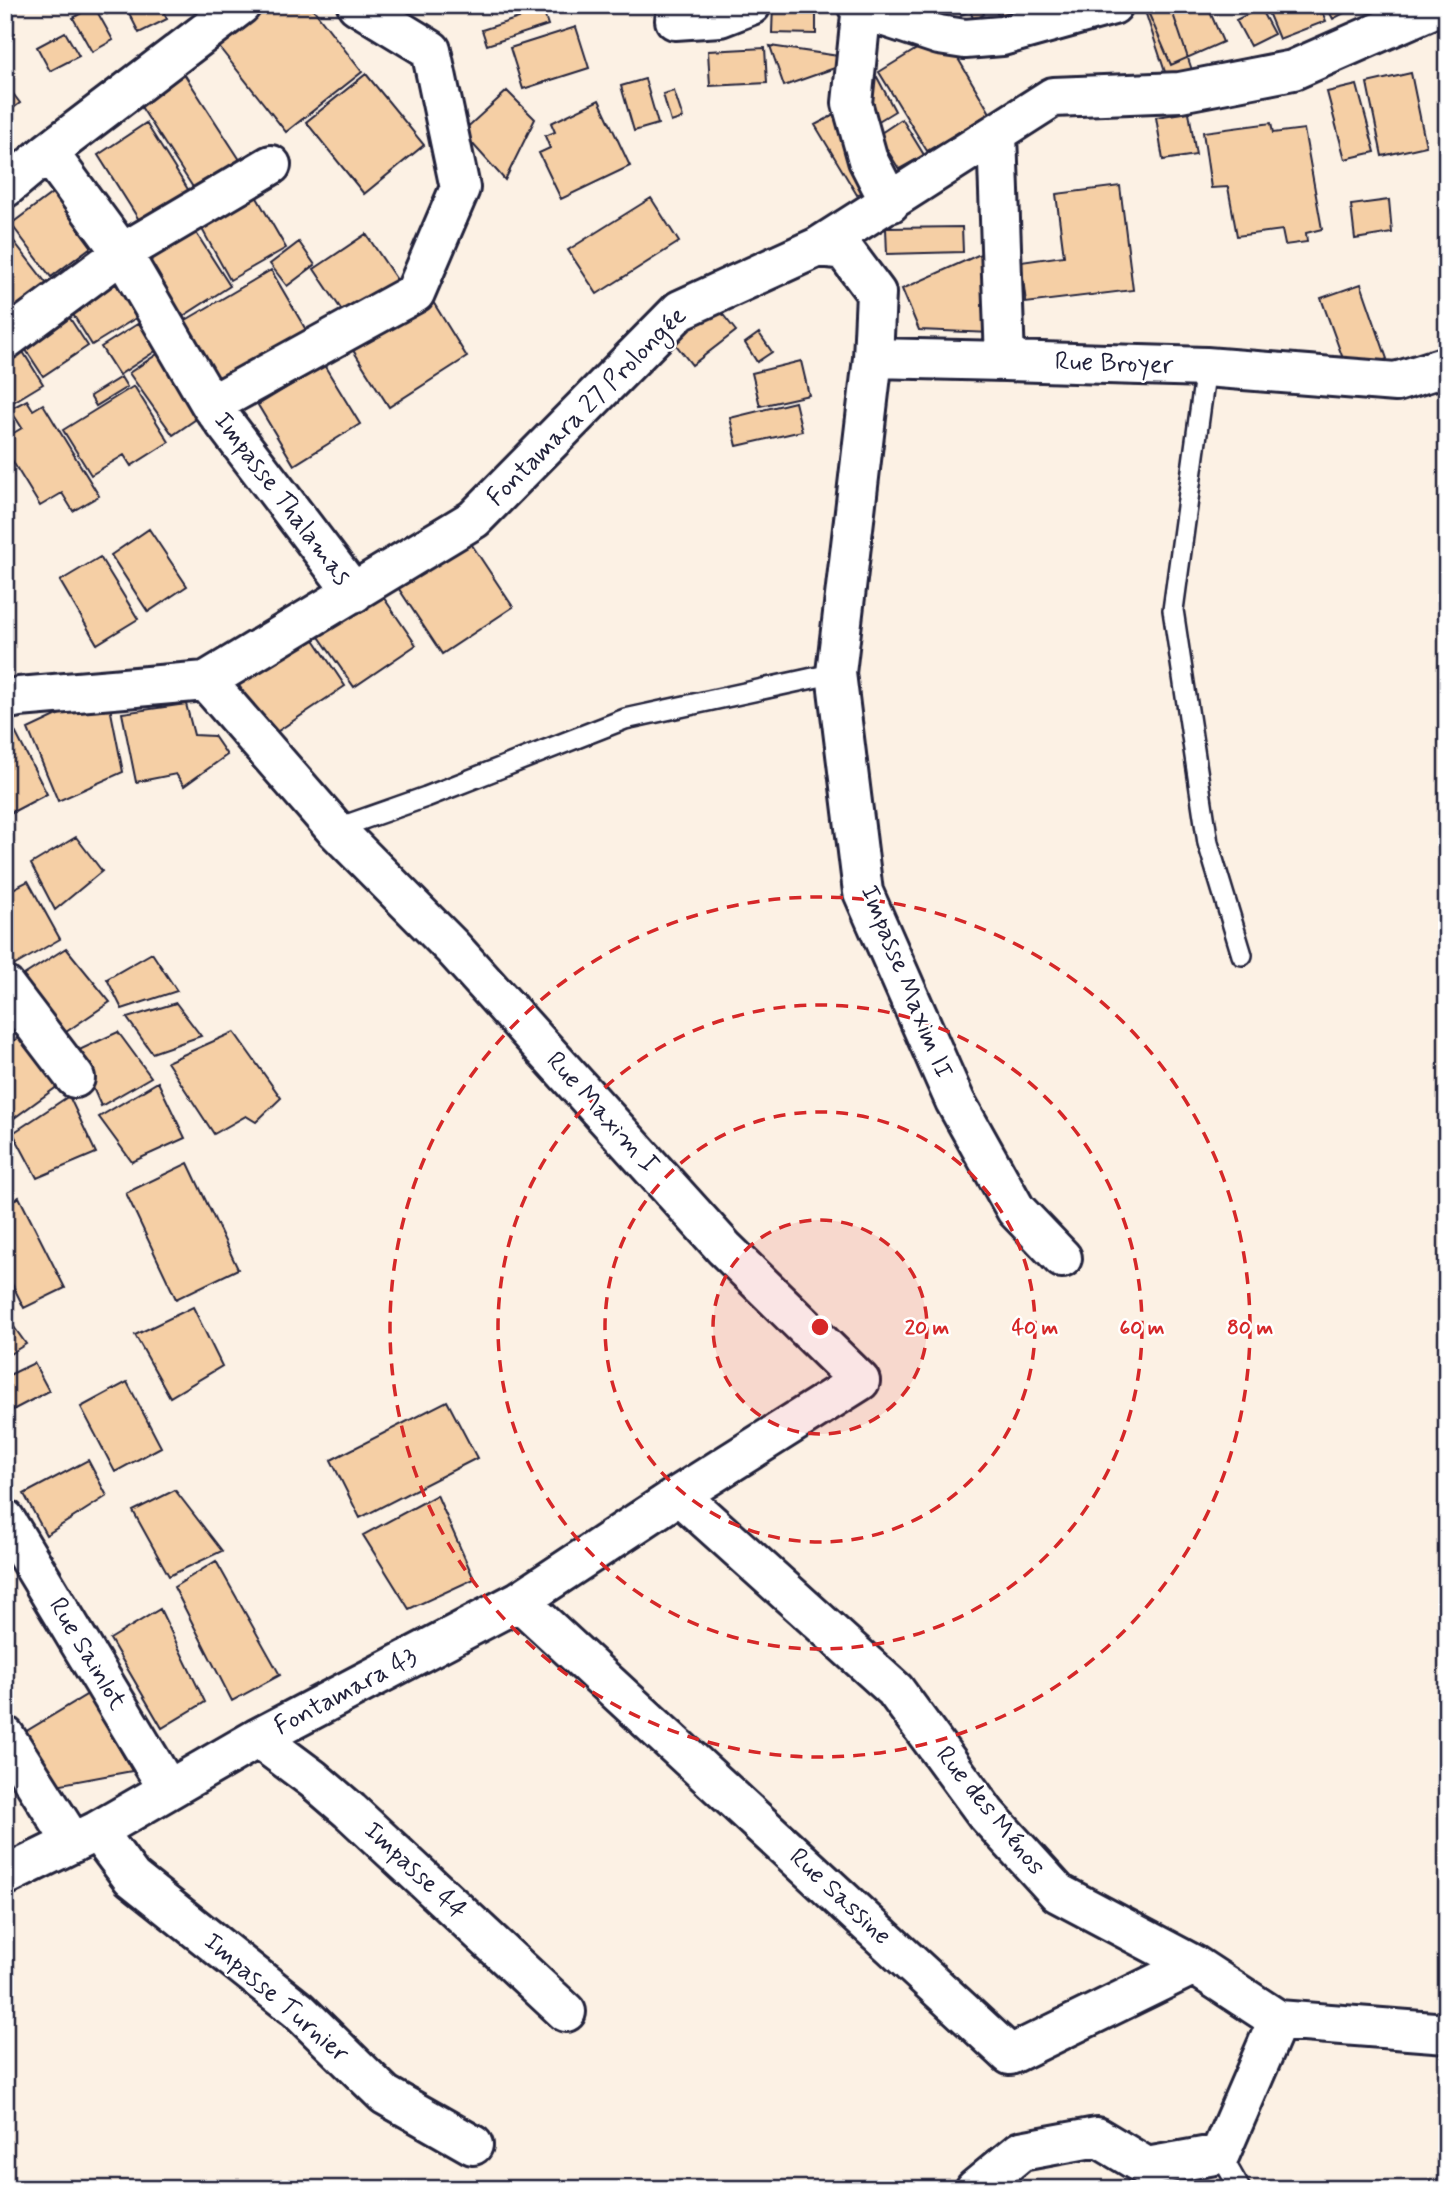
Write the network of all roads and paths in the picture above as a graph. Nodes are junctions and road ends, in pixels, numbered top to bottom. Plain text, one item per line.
1 (241, 5) edge
2 (357, 5) edge
3 (751, 5) edge
4 (1113, 5) edge
5 (1441, 5) edge
6 (861, 6) edge
7 (675, 20) dead end
8 (997, 134) junction
9 (48, 152) junction
10 (271, 165) dead end
11 (5, 188) edge
12 (890, 203) junction
13 (818, 247) junction
14 (122, 253) junction
15 (5, 340) edge
16 (873, 358) junction
17 (1006, 362) junction
18 (1447, 366) edge
19 (1206, 367) junction
20 (211, 405) junction
21 (354, 593) junction
22 (836, 673) junction
23 (206, 681) junction
24 (5, 700) edge
25 (335, 829) junction
26 (1242, 955) dead end
27 (5, 986) edge
28 (75, 1079) dead end
29 (1062, 1258) dead end
30 (679, 1495) junction
31 (5, 1519) edge
32 (519, 1601) junction
33 (5, 1736) edge
34 (258, 1738) junction
35 (168, 1789) junction
36 (85, 1837) junction
37 (5, 1877) edge
38 (1194, 1965) junction
39 (566, 2012) dead end
40 (1278, 2020) junction
41 (1447, 2033) edge
42 (473, 2145) dead end
43 (1220, 2154) junction
44 (975, 2189) edge
45 (1240, 2189) edge

1 - 9 street
2 - 20 street
3 - 7 street
4 - 6 street
5 - 8 street, Fontamara 27 Prolongée
6 - 12 street
8 - 12 street, Fontamara 27 Prolongée
8 - 17 street
9 - 11 street
9 - 14 street, Impasse Thalamas
10 - 14 street
12 - 13 street, Fontamara 27 Prolongée
13 - 16 street, Impasse Maxim II
13 - 21 street, Fontamara 27 Prolongée
14 - 15 street
14 - 20 street, Impasse Thalamas
16 - 17 street
16 - 22 street, Impasse Maxim II
17 - 19 street, Rue Broyer
18 - 19 street, Rue Broyer
19 - 26 lane
20 - 21 street, Impasse Thalamas
21 - 23 street, Fontamara 27 Prolongée
22 - 25 lane
22 - 29 street, Impasse Maxim II
23 - 24 street, Fontamara 27 Prolongée
23 - 25 street, Rue Maxim I
25 - 30 street, Rue Maxim I
27 - 28 street
30 - 32 street, Fontamara 43
30 - 38 street, Rue des Ménos
31 - 35 street, Rue Sainlot
32 - 34 street, Fontamara 43
32 - 38 street, Rue Sassine
33 - 36 street, Impasse Turnier
34 - 35 street, Fontamara 43
34 - 39 street, Impasse 44
35 - 36 street, Fontamara 43
36 - 37 street, Fontamara 43
36 - 42 street, Impasse Turnier
38 - 40 street, Rue des Ménos
40 - 41 street, Rue des Ménos
40 - 43 street
43 - 44 street
43 - 45 lane

